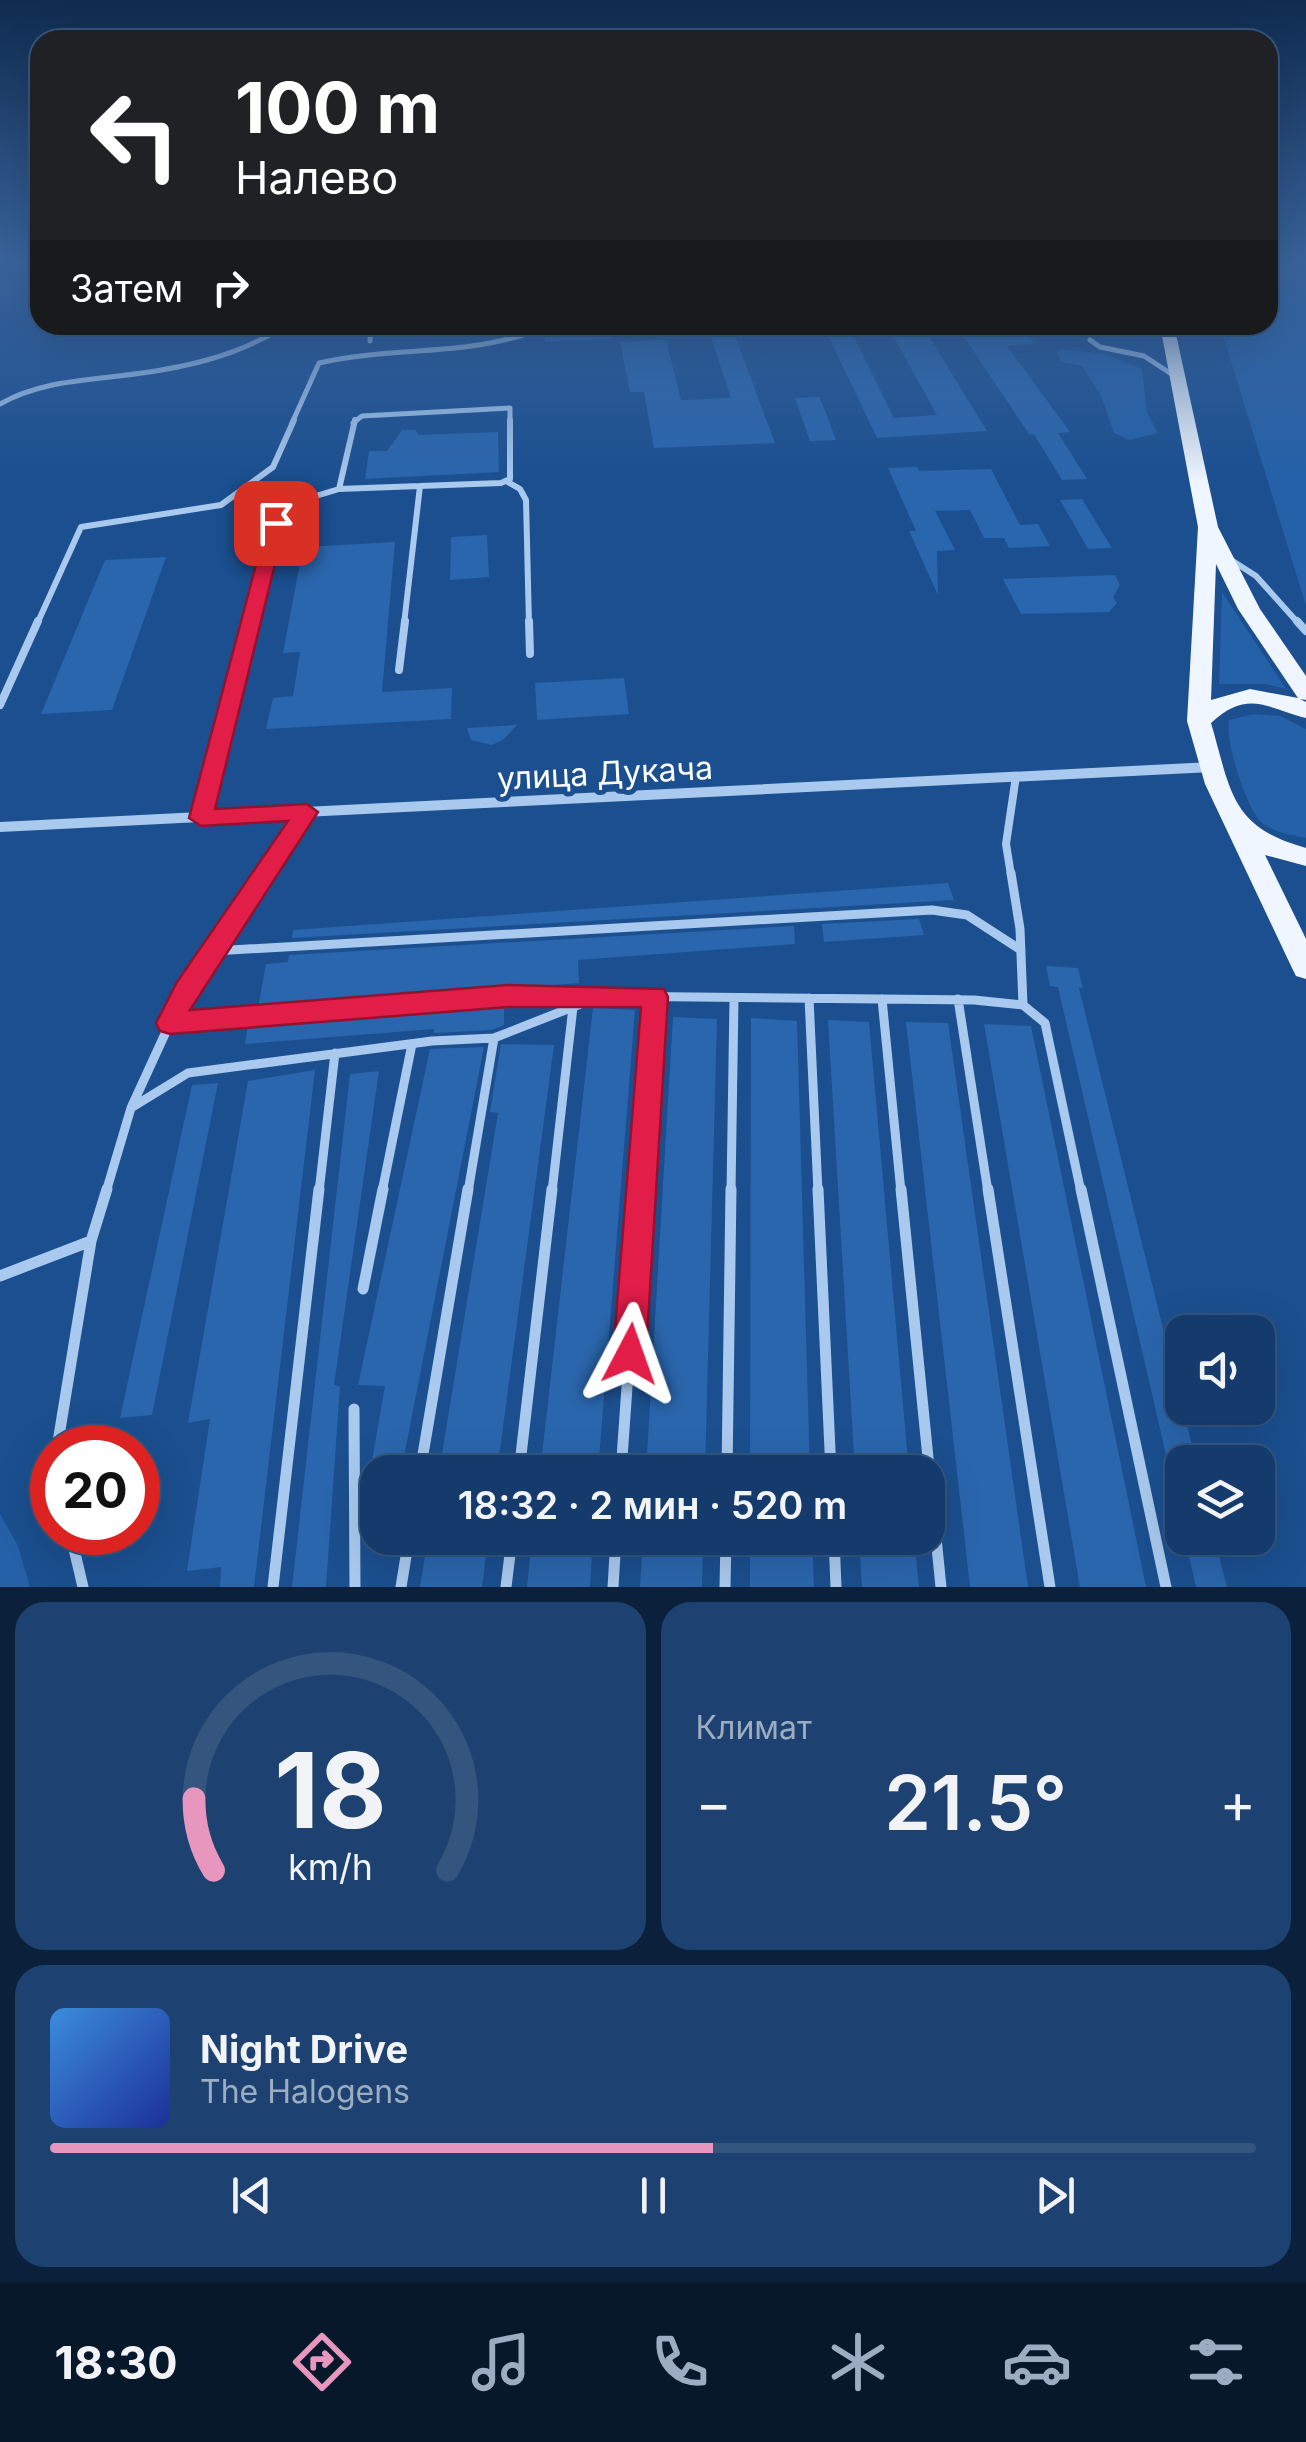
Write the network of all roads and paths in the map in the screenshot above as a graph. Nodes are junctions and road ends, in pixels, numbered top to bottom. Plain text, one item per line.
1 (269, 336) edge
2 (370, 336) edge
3 (521, 336) edge
4 (1169, 336) edge
5 (1090, 340) dead end
6 (370, 341) dead end
7 (1178, 378) junction
8 (0, 404) edge
9 (506, 481) junction
10 (420, 486) junction
11 (339, 489) junction
12 (1208, 527) junction
13 (1224, 556) junction
14 (1306, 631) edge
15 (530, 654) dead end
16 (399, 670) dead end
17 (1306, 693) edge
18 (0, 705) edge
19 (1306, 712) edge
20 (1200, 721) junction
21 (1212, 768) junction
22 (1016, 774) junction
23 (307, 812) junction
24 (201, 818) junction
25 (0, 826) edge
26 (1238, 826) junction
27 (1306, 856) edge
28 (1021, 950) junction
29 (213, 951) junction
30 (1306, 968) edge
31 (602, 996) junction
32 (655, 997) junction
33 (734, 998) junction
34 (809, 998) junction
35 (882, 999) junction
36 (958, 1000) junction
37 (1023, 1004) junction
38 (573, 1007) junction
39 (170, 1023) junction
40 (494, 1038) junction
41 (412, 1044) junction
42 (335, 1053) junction
43 (131, 1108) junction
44 (91, 1241) junction
45 (0, 1276) edge
46 (363, 1289) dead end
47 (354, 1410) dead end
48 (61, 1425) edge
49 (423, 1455) edge
50 (521, 1455) edge
51 (622, 1455) edge
52 (727, 1455) edge
53 (830, 1455) edge
54 (75, 1555) edge
55 (406, 1555) edge
56 (510, 1555) edge
57 (615, 1555) edge
58 (726, 1555) edge
59 (835, 1555) edge
60 (83, 1587) edge
61 (274, 1587) edge
62 (355, 1587) edge
63 (401, 1587) edge
64 (506, 1587) edge
65 (613, 1587) edge
66 (725, 1587) edge
67 (836, 1587) edge
68 (941, 1587) edge
69 (1050, 1587) edge
70 (1166, 1587) edge

1 - 8 lane
2 - 6 lane
3 - 18 lane
4 - 7 main road
5 - 7 lane
7 - 12 main road
9 - 10 lane
9 - 11 lane
9 - 15 lane
10 - 11 lane
10 - 16 lane
11 - 24 lane
12 - 13 main road
12 - 20 main road
13 - 14 lane
13 - 17 main road
19 - 20 main road
20 - 21 main road
21 - 22 street, улица Дукача
21 - 26 main road
22 - 23 street, улица Дукача
22 - 28 lane
23 - 24 street, улица Дукача
23 - 29 lane
24 - 25 street, улица Дукача
26 - 27 main road
26 - 30 main road
28 - 29 lane
28 - 37 lane
29 - 39 lane
31 - 32 lane
31 - 38 lane
31 - 39 lane
32 - 33 lane
32 - 51 lane
33 - 34 lane
33 - 52 lane
34 - 35 lane
34 - 53 lane
35 - 36 lane
35 - 68 lane
36 - 37 lane
36 - 69 lane
37 - 70 lane
38 - 40 lane
38 - 50 lane
39 - 43 lane
40 - 41 lane
40 - 49 lane
41 - 42 lane
41 - 46 lane
42 - 43 lane
42 - 61 lane
43 - 44 lane
44 - 45 lane
44 - 48 lane
47 - 62 lane
54 - 60 lane
55 - 63 lane
56 - 64 lane
57 - 65 lane
58 - 66 lane
59 - 67 lane

